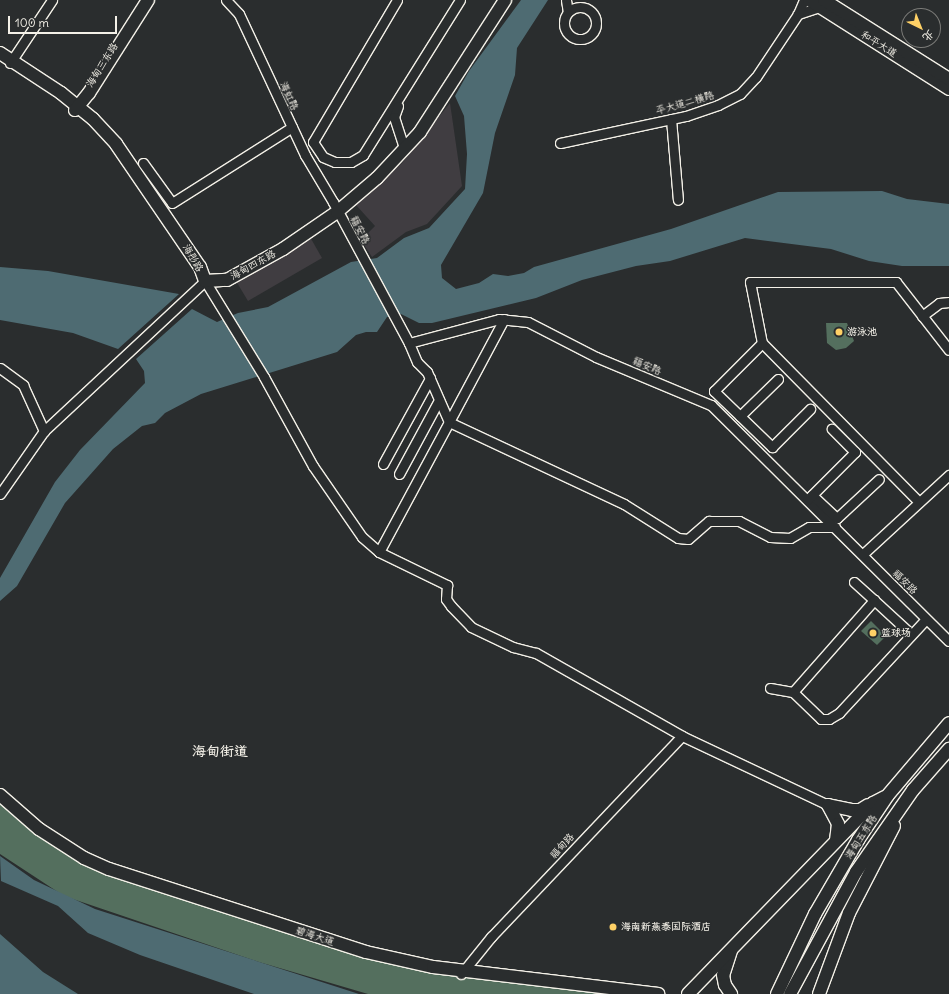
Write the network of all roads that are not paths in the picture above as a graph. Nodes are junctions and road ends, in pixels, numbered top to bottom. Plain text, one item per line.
1 (52, 0) edge
2 (143, 0) edge
3 (148, 0) edge
4 (397, 0) edge
5 (460, 0) edge
6 (498, 0) edge
7 (505, 0) edge
8 (566, 0) edge
9 (575, 0) edge
10 (804, 0) edge
11 (809, 0) edge
12 (229, 1) edge
13 (822, 3) edge
14 (588, 9) junction
15 (568, 12) junction
16 (798, 14) junction
17 (0, 53) edge
18 (7, 60) edge
19 (949, 79) edge
20 (949, 89) edge
21 (404, 90) junction
22 (75, 107) junction
23 (671, 119) junction
24 (292, 127) junction
25 (312, 142) junction
26 (560, 142) dead end
27 (404, 144) junction
28 (305, 155) junction
29 (143, 163) dead end
30 (678, 200) dead end
31 (336, 206) junction
32 (205, 281) junction
33 (949, 302) edge
34 (922, 316) junction
35 (504, 319) junction
36 (409, 343) junction
37 (762, 343) junction
38 (949, 350) edge
39 (0, 368) edge
40 (430, 378) junction
41 (778, 379) dead end
42 (439, 400) junction
43 (810, 409) dead end
44 (740, 416) junction
45 (449, 422) junction
46 (47, 428) junction
47 (832, 429) dead end
48 (383, 464) dead end
49 (399, 474) dead end
50 (949, 475) edge
51 (879, 479) dead end
52 (0, 494) edge
53 (810, 497) junction
54 (920, 502) junction
55 (835, 527) junction
56 (379, 552) junction
57 (863, 554) junction
58 (854, 582) dead end
59 (874, 600) junction
60 (926, 619) junction
61 (911, 634) junction
62 (949, 641) edge
63 (770, 688) dead end
64 (793, 692) junction
65 (949, 723) edge
66 (682, 736) junction
67 (949, 749) edge
68 (913, 790) junction
69 (0, 795) edge
70 (888, 795) junction
71 (0, 801) edge
72 (873, 803) junction
73 (828, 805) junction
74 (836, 840) junction
75 (733, 946) junction
76 (463, 972) junction
77 (635, 994) edge
78 (658, 994) edge
79 (688, 994) edge
80 (731, 994) edge
81 (777, 994) edge
82 (790, 994) edge
83 (818, 994) edge

1 - 18 street
2 - 22 main road, 海甸三东路
3 - 22 main road
4 - 25 street
5 - 21 street
6 - 27 main road, 海甸四东路
7 - 31 main road, 海甸四东路
8 - 15 street
9 - 14 street
10 - 16 street, 平大道二横路
11 - 13 main road, 和平大道
12 - 24 street, 海虹路
13 - 16 street
13 - 19 main road, 和平大道
13 - 20 main road, 和平大道
14 - 15 street
14 - 15 street
16 - 23 street, 平大道二横路
17 - 18 main road, 海彤路
18 - 22 main road, 海彤路
21 - 25 street
21 - 27 street
22 - 32 main road, 海彤路
23 - 26 street, 平大道二横路
23 - 30 street
24 - 28 street, 海虹路
24 - 29 street
25 - 28 street
27 - 31 main road, 海甸四东路
28 - 31 street, 海虹路
31 - 32 main road, 海甸四东路
31 - 36 street, 福安路
32 - 46 street
32 - 56 street
33 - 34 street
34 - 37 street
34 - 38 street
35 - 36 street, 福安路
35 - 45 street
35 - 53 street, 福安路
36 - 40 street
37 - 44 street
37 - 54 street
39 - 46 street
40 - 42 street
40 - 48 street
41 - 44 street
42 - 45 street
42 - 49 street
43 - 44 street
45 - 55 street
45 - 56 street
46 - 52 street
47 - 53 street
50 - 54 street
51 - 53 street
53 - 55 street, 福安路
54 - 57 street
55 - 57 street, 福安路
56 - 66 street
57 - 60 street, 福安路
58 - 59 street
59 - 61 street
59 - 64 street
60 - 61 street
60 - 62 street, 福安路
61 - 64 street
63 - 64 street
65 - 70 main road, 海甸五东路
66 - 73 street
66 - 76 street, 福甸路
67 - 68 main road, 海甸五东路
68 - 82 main road, 海甸五东路
68 - 83 main road
69 - 76 main road, 碧海大道
70 - 72 main road
70 - 81 main road, 海甸五东路
71 - 76 main road, 碧海大道
72 - 73 main road
72 - 74 main road
73 - 74 main road
74 - 75 main road
75 - 79 main road
75 - 80 main road
76 - 77 main road, 碧海大道
76 - 78 main road, 碧海大道

